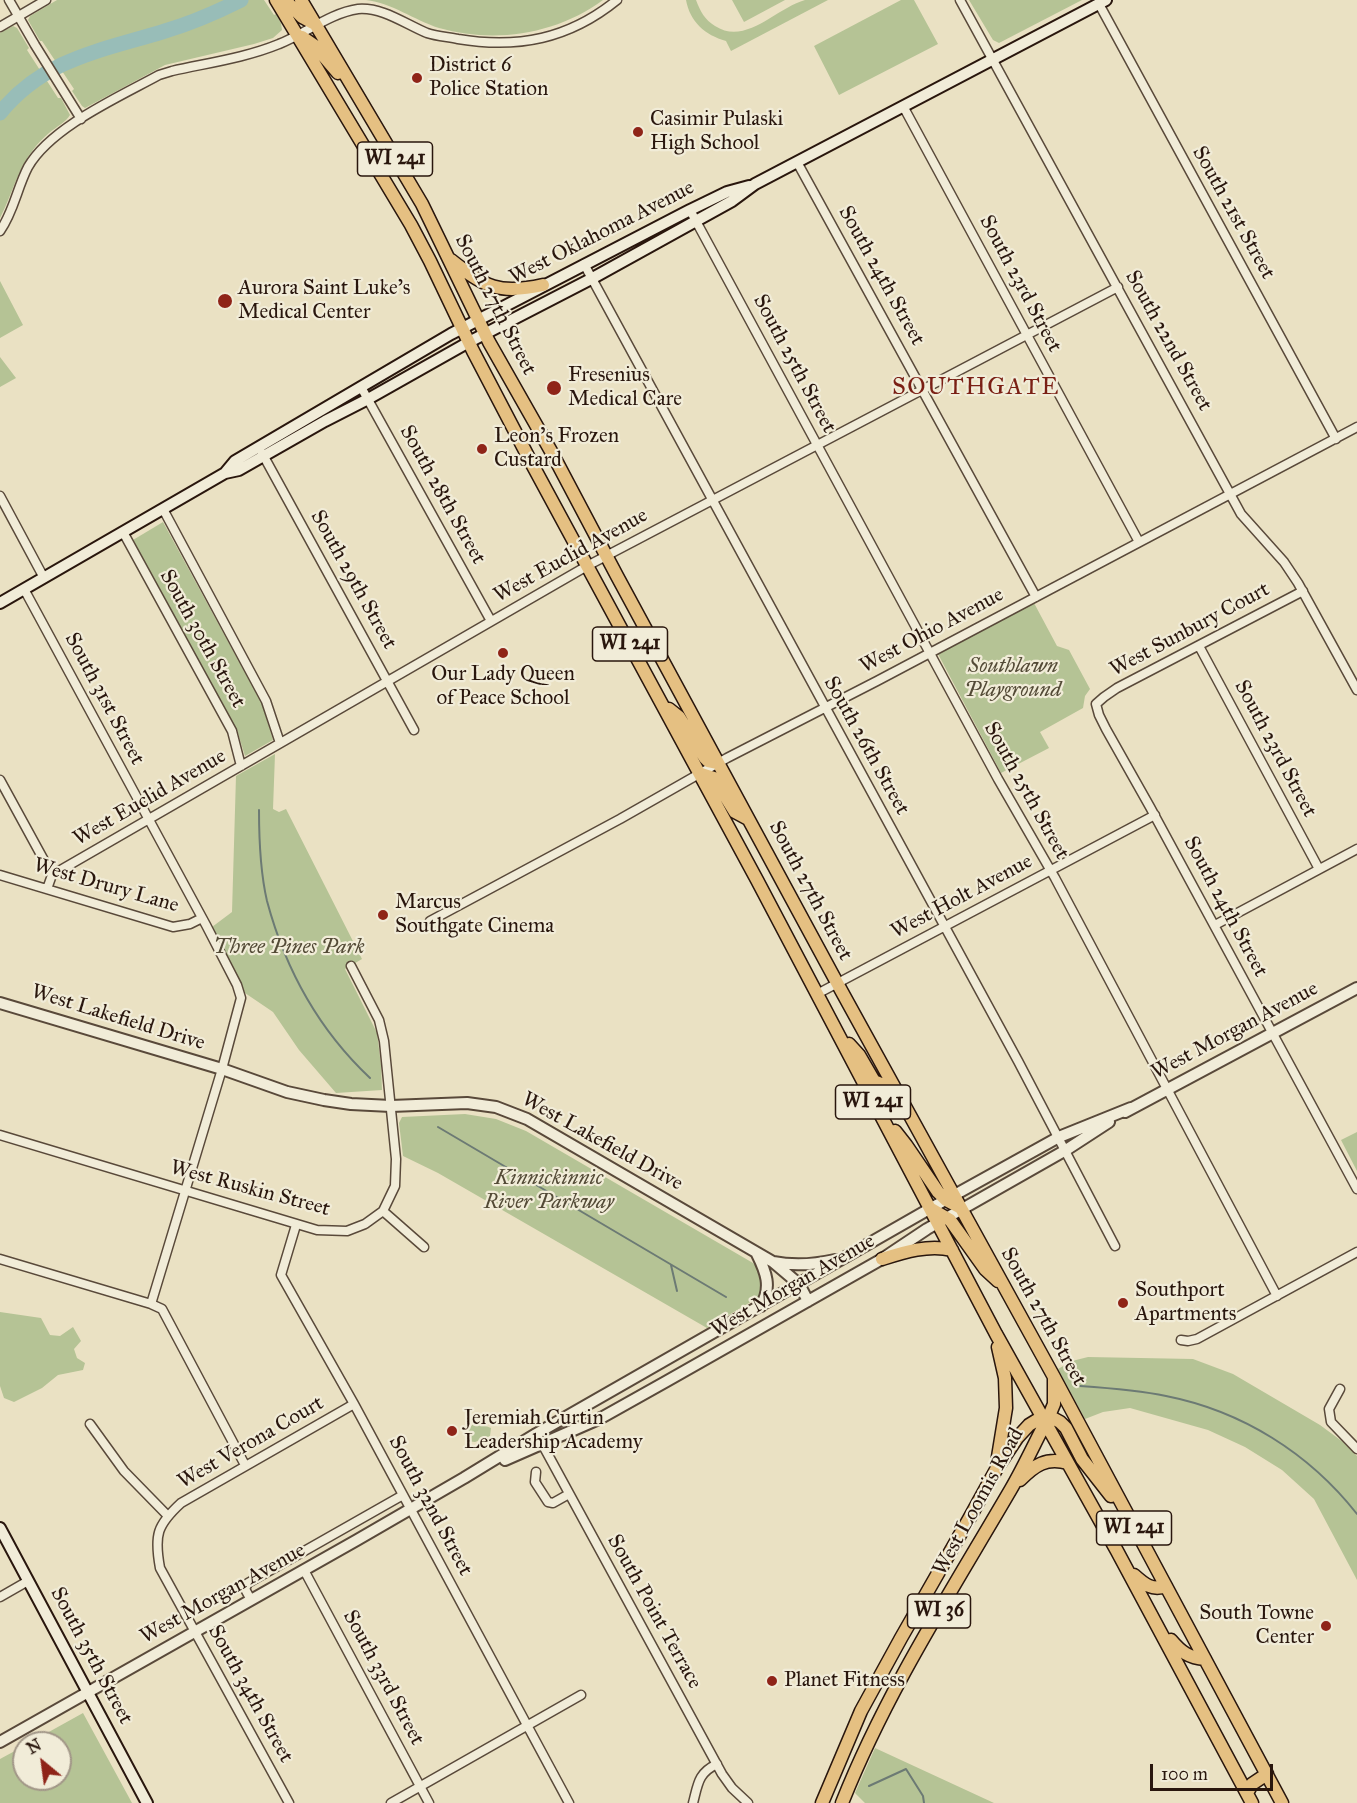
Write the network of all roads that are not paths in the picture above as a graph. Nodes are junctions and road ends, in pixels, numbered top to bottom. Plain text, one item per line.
1 (9, 0) edge
2 (46, 0) edge
3 (617, 0) edge
4 (960, 0) edge
5 (1102, 2) edge
6 (289, 3) edge
7 (18, 16) junction
8 (316, 26) junction
9 (0, 27) edge
10 (298, 35) junction
11 (992, 59) junction
12 (353, 89) junction
13 (903, 106) junction
14 (81, 119) junction
15 (354, 129) junction
16 (382, 136) junction
17 (797, 162) junction
18 (755, 184) junction
19 (690, 210) junction
20 (695, 220) junction
21 (0, 231) edge
22 (449, 258) junction
23 (584, 264) junction
24 (591, 279) junction
25 (543, 285) junction
26 (1118, 287) junction
27 (478, 319) junction
28 (463, 328) junction
29 (485, 334) junction
30 (1027, 335) junction
31 (469, 342) junction
32 (399, 364) junction
33 (406, 377) junction
34 (361, 387) junction
35 (923, 390) junction
36 (368, 399) junction
37 (1357, 427) edge
38 (1336, 440) junction
39 (818, 445) junction
40 (262, 451) junction
41 (552, 453) junction
42 (532, 464) junction
43 (1231, 495) junction
44 (0, 496) edge
45 (712, 500) junction
46 (163, 509) junction
47 (123, 532) junction
48 (1139, 542) junction
49 (606, 556) junction
50 (587, 566) junction
51 (44, 578) junction
52 (24, 589) junction
53 (1303, 591) junction
54 (1036, 597) junction
55 (0, 603) edge
56 (491, 621) junction
57 (1199, 646) junction
58 (930, 653) junction
59 (388, 681) junction
60 (1357, 690) edge
61 (663, 704) junction
62 (1096, 704) joint
63 (825, 708) junction
64 (414, 730) dead end
65 (280, 743) junction
66 (718, 763) junction
67 (241, 766) junction
68 (701, 774) junction
69 (0, 780) edge
70 (1155, 815) junction
71 (748, 819) junction
72 (149, 820) junction
73 (1357, 849) edge
74 (1319, 869) junction
75 (1050, 870) junction
76 (0, 874) edge
77 (52, 875) junction
78 (47, 889) junction
79 (775, 914) junction
80 (801, 915) junction
81 (202, 918) junction
82 (430, 921) dead end
83 (1215, 925) junction
84 (944, 927) junction
85 (351, 966) dead end
86 (837, 983) junction
87 (1357, 988) edge
88 (817, 994) junction
89 (0, 1003) edge
90 (836, 1030) junction
91 (1271, 1033) junction
92 (222, 1069) junction
93 (892, 1083) junction
94 (1166, 1089) junction
95 (391, 1106) junction
96 (1131, 1108) junction
97 (878, 1110) junction
98 (0, 1135) edge
99 (1059, 1137) junction
100 (1066, 1150) junction
101 (1357, 1189) edge
102 (185, 1191) junction
103 (950, 1198) junction
104 (962, 1208) junction
105 (931, 1209) junction
106 (383, 1211) junction
107 (942, 1220) junction
108 (296, 1225) junction
109 (1115, 1246) dead end
110 (424, 1247) dead end
111 (952, 1250) junction
112 (1357, 1252) edge
113 (757, 1253) junction
114 (845, 1258) junction
115 (0, 1259) edge
116 (882, 1259) junction
117 (773, 1262) junction
118 (799, 1284) junction
119 (1004, 1285) junction
120 (1277, 1296) junction
121 (808, 1301) junction
122 (151, 1304) junction
123 (761, 1306) junction
124 (996, 1334) junction
125 (1181, 1340) dead end
126 (1054, 1377) junction
127 (1340, 1389) dead end
128 (354, 1404) junction
129 (1046, 1419) junction
130 (90, 1424) dead end
131 (539, 1438) junction
132 (1357, 1449) edge
133 (1068, 1463) junction
134 (245, 1465) junction
135 (996, 1467) junction
136 (536, 1472) dead end
137 (1013, 1487) junction
138 (569, 1494) junction
139 (403, 1495) junction
140 (411, 1509) junction
141 (167, 1515) junction
142 (969, 1519) junction
143 (0, 1528) edge
144 (1135, 1528) junction
145 (966, 1564) junction
146 (1126, 1568) junction
147 (304, 1570) junction
148 (28, 1581) junction
149 (1166, 1586) junction
150 (0, 1597) edge
151 (251, 1600) junction
152 (1156, 1624) junction
153 (196, 1631) junction
154 (926, 1633) junction
155 (901, 1638) junction
156 (1205, 1659) junction
157 (1180, 1667) junction
158 (1216, 1679) junction
159 (88, 1692) junction
160 (581, 1695) dead end
161 (528, 1726) junction
162 (0, 1742) edge
163 (717, 1764) junction
164 (1267, 1774) junction
165 (420, 1787) junction
166 (1249, 1798) edge
167 (147, 1803) edge
168 (289, 1803) edge
169 (392, 1803) edge
170 (429, 1803) edge
171 (569, 1803) edge
172 (693, 1803) edge
173 (748, 1803) edge
174 (822, 1803) edge
175 (842, 1803) edge
176 (1282, 1803) edge

1 - 7 street
2 - 7 street
3 - 8 street
4 - 11 street, South 22nd Street
5 - 11 street, West Oklahoma Avenue
5 - 38 street, South 21st Street
6 - 8 main road, South 27th Street / WI 241
6 - 10 main road, South 27th Street / WI 241
7 - 9 street
7 - 14 street
8 - 10 street
8 - 12 main road, South 27th Street / WI 241
10 - 12 main road
10 - 14 street
10 - 15 main road, South 27th Street / WI 241
11 - 13 street, West Oklahoma Avenue
11 - 26 street, South 22nd Street
12 - 16 main road, South 27th Street / WI 241
13 - 17 street, West Oklahoma Avenue
13 - 30 street, South 23rd Street
14 - 21 street
15 - 16 main road
15 - 28 main road, South 27th Street / WI 241
16 - 22 main road, South 27th Street / WI 241
17 - 18 street, West Oklahoma Avenue
17 - 35 street, South 24th Street
18 - 19 street, West Oklahoma Avenue
18 - 20 street, West Oklahoma Avenue
19 - 20 street, South 25th Street
19 - 23 street, West Oklahoma Avenue
20 - 24 street, West Oklahoma Avenue
20 - 39 street, South 25th Street
22 - 25 main road
22 - 27 main road, South 27th Street / WI 241
23 - 24 street, South 26th Street
23 - 25 street, West Oklahoma Avenue
24 - 29 street, West Oklahoma Avenue
24 - 45 street, South 26th Street
25 - 27 street, West Oklahoma Avenue
26 - 30 street, West Euclid Avenue
26 - 43 street, South 22nd Street
27 - 28 street, West Oklahoma Avenue
27 - 29 main road, South 27th Street / WI 241
28 - 31 main road, South 27th Street / WI 241
28 - 32 street, West Oklahoma Avenue
29 - 31 street, West Oklahoma Avenue
29 - 41 main road, South 27th Street / WI 241
30 - 35 street, West Euclid Avenue
30 - 48 street, South 23rd Street
31 - 33 street, West Oklahoma Avenue
31 - 42 main road, South 27th Street / WI 241
32 - 33 street
32 - 34 street, West Oklahoma Avenue
33 - 36 street, West Oklahoma Avenue
34 - 36 street, South 28th Street
34 - 40 street, West Oklahoma Avenue
35 - 39 street, West Euclid Avenue
35 - 54 street, South 24th Street
36 - 40 street, West Oklahoma Avenue
36 - 56 street, South 28th Street
37 - 38 street, West Ohio Avenue
38 - 43 street, West Ohio Avenue
39 - 45 street, West Euclid Avenue
39 - 58 street, South 25th Street
40 - 46 street, West Oklahoma Avenue
40 - 59 street, South 29th Street
41 - 42 main road
41 - 49 main road, South 27th Street / WI 241
42 - 50 main road, South 27th Street / WI 241
43 - 48 street, West Ohio Avenue
43 - 53 street, South 22nd Street
44 - 51 street
45 - 49 street, West Euclid Avenue
45 - 63 street, South 26th Street
46 - 47 street, West Oklahoma Avenue
46 - 65 street, South 30th Street
47 - 51 street, West Oklahoma Avenue
47 - 67 street, South 30th Street
48 - 54 street, West Ohio Avenue
49 - 50 street, West Euclid Avenue
49 - 66 main road, South 27th Street / WI 241
50 - 56 street, West Euclid Avenue
50 - 61 main road, South 27th Street / WI 241
51 - 52 street, West Oklahoma Avenue
52 - 55 street, West Oklahoma Avenue
52 - 72 street, South 31st Street
53 - 57 street, West Sunbury Court
53 - 60 street, South 22nd Street
54 - 58 street, West Ohio Avenue
56 - 59 street, West Euclid Avenue
57 - 62 street, West Sunbury Court
57 - 74 street, South 23rd Street
58 - 63 street, West Ohio Avenue
58 - 75 street, South 25th Street
59 - 64 street, South 29th Street
59 - 65 street, West Euclid Avenue
61 - 66 main road
61 - 68 main road, South 27th Street / WI 241
62 - 70 street, South 24th Street
63 - 66 street, West Ohio Avenue
63 - 84 street, South 26th Street
65 - 67 street, West Euclid Avenue
66 - 68 street, West Ohio Avenue
66 - 71 main road, South 27th Street / WI 241
67 - 72 street, West Euclid Avenue
68 - 71 main road
68 - 79 main road, South 27th Street / WI 241
68 - 82 street, West Ohio Avenue
69 - 77 street
70 - 75 street, West Holt Avenue
70 - 83 street, South 24th Street
71 - 80 main road, South 27th Street / WI 241
72 - 77 street, West Euclid Avenue
72 - 81 street, South 31st Street
73 - 74 street
74 - 83 street
75 - 84 street, West Holt Avenue
75 - 94 street, South 25th Street
76 - 78 street, West Drury Lane
77 - 78 street
78 - 81 street, West Drury Lane
79 - 80 main road
79 - 88 main road, South 27th Street / WI 241
80 - 86 main road, South 27th Street / WI 241
81 - 92 street, South 31st Street
83 - 91 street, South 24th Street
84 - 86 street, West Holt Avenue
84 - 99 street, South 26th Street
85 - 95 street
86 - 88 street, West Holt Avenue
86 - 93 main road, South 27th Street / WI 241
87 - 91 street, West Morgan Avenue
88 - 90 main road, South 27th Street / WI 241
89 - 92 street, West Lakefield Drive
90 - 93 main road
90 - 97 main road, South 27th Street / WI 241
91 - 94 street, West Morgan Avenue
91 - 101 street, South 24th Street
92 - 95 street, West Lakefield Drive
92 - 102 street
93 - 103 main road, South 27th Street / WI 241
94 - 96 street, West Morgan Avenue
94 - 120 street, South 25th Street
95 - 106 street
95 - 113 street, West Lakefield Drive
96 - 99 street, West Morgan Avenue
96 - 100 street, West Morgan Avenue
97 - 103 main road
97 - 105 main road, South 27th Street / WI 241
98 - 102 street, West Ruskin Street
99 - 100 street, South 26th Street
99 - 103 street, West Morgan Avenue
100 - 104 street, West Morgan Avenue
100 - 109 street, South 26th Street
102 - 108 street, West Ruskin Street
102 - 122 street
103 - 104 main road
103 - 105 street, West Morgan Avenue
104 - 107 street, West Morgan Avenue
104 - 119 main road, South 27th Street / WI 241
105 - 107 main road
105 - 114 street, West Morgan Avenue
106 - 108 street, West Ruskin Street
106 - 110 street
107 - 111 main road, WI 241
107 - 116 street, West Morgan Avenue
107 - 119 main road
108 - 128 street, South 32nd Street
111 - 116 main road
111 - 124 main road, WI 241
112 - 120 street
113 - 117 street, West Lakefield Drive
113 - 123 street
114 - 117 street
114 - 118 street, West Morgan Avenue
115 - 122 street
116 - 121 street, West Morgan Avenue
117 - 118 street, West Lakefield Drive
118 - 121 street, West Lakefield Drive
118 - 123 street, West Morgan Avenue
119 - 126 main road, South 27th Street / WI 241
120 - 125 street
121 - 131 street, West Morgan Avenue
122 - 134 street
123 - 131 street, West Morgan Avenue
124 - 129 main road, WI 241
124 - 135 main road
126 - 129 main road, West Loomis Road / WI 36
126 - 144 main road, South 27th Street / WI 241
127 - 132 street
128 - 134 street, West Verona Court
128 - 139 street, South 32nd Street
129 - 133 main road, WI 241
129 - 135 main road, West Loomis Road / WI 36
129 - 137 main road, West Loomis Road / WI 36
129 - 144 main road
130 - 141 street
131 - 138 street, South Point Terrace
131 - 140 street, West Morgan Avenue
133 - 137 main road
133 - 146 main road, WI 241
134 - 141 street, West Verona Court
135 - 142 main road, West Loomis Road / WI 36
136 - 138 street
137 - 145 main road, West Loomis Road / WI 36
138 - 163 street, South Point Terrace
139 - 140 street, South 32nd Street
139 - 151 street
140 - 147 street, West Morgan Avenue
140 - 161 street, South 32nd Street
141 - 153 street, South 34th Street
142 - 145 main road
142 - 155 main road, West Loomis Road / WI 36
143 - 148 street, South 35th Street
144 - 149 main road, South 27th Street / WI 241
145 - 154 main road, West Loomis Road / WI 36
146 - 149 main road
146 - 152 main road, WI 241
147 - 151 street, West Morgan Avenue
147 - 165 street, South 33rd Street
148 - 150 street
148 - 159 street, South 35th Street
149 - 156 main road, South 27th Street / WI 241
151 - 153 street, West Morgan Avenue
152 - 156 main road
152 - 157 main road, WI 241
153 - 159 street, West Morgan Avenue
153 - 168 street, South 34th Street
154 - 155 main road
154 - 175 main road, West Loomis Road / WI 36
155 - 174 main road, West Loomis Road / WI 36
156 - 158 main road, South 27th Street / WI 241
157 - 158 main road
157 - 166 main road, WI 241
158 - 164 main road, South 27th Street / WI 241
159 - 162 street, West Morgan Avenue
159 - 167 street, South 35th Street
160 - 161 street
161 - 165 street
161 - 171 street, South 32nd Street
163 - 172 street
163 - 173 street, South Point Terrace
164 - 166 main road
164 - 176 main road, South 27th Street / WI 241
165 - 169 street
165 - 170 street, South 33rd Street

